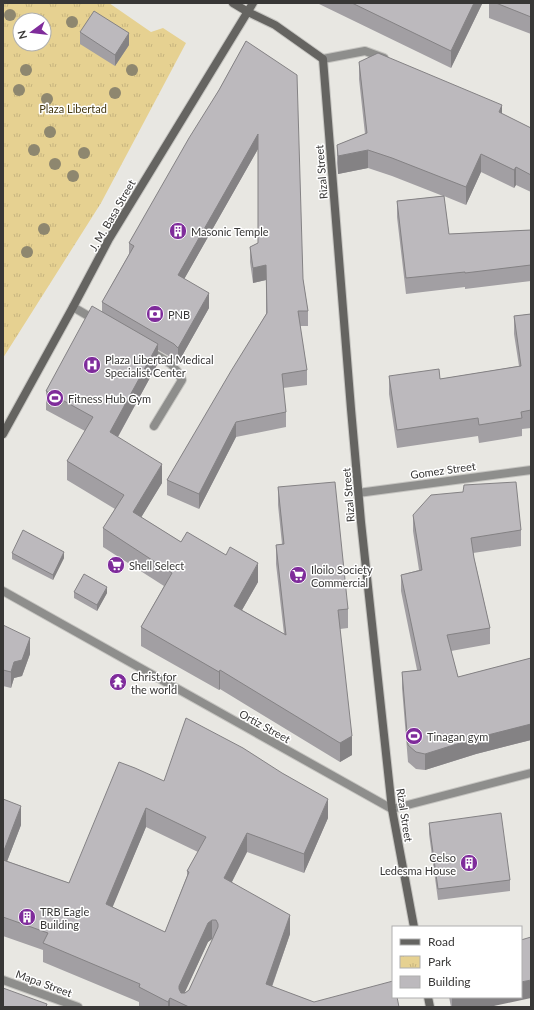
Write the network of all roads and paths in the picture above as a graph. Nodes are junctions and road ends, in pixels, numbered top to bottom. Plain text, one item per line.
1 (233, 3) edge
2 (253, 3) edge
3 (248, 12) junction
4 (323, 59) junction
5 (391, 61) edge
6 (73, 307) junction
7 (106, 326) edge
8 (145, 349) edge
9 (154, 426) dead end
10 (3, 434) edge
11 (531, 470) edge
12 (358, 493) junction
13 (3, 591) edge
14 (531, 774) edge
15 (392, 809) junction
16 (414, 926) edge
17 (3, 980) edge
18 (78, 1007) edge

1 - 3 main road
2 - 3 main road, J. M. Basa Street
3 - 4 main road
3 - 6 main road, J. M. Basa Street
4 - 5 street
4 - 12 main road, Rizal Street
6 - 7 street
6 - 10 main road, J. M. Basa Street
8 - 9 street
11 - 12 street, Gomez Street
12 - 15 main road, Rizal Street
13 - 15 street, Ortiz Street
14 - 15 street
15 - 16 main road, Rizal Street
17 - 18 street, Mapa Street

